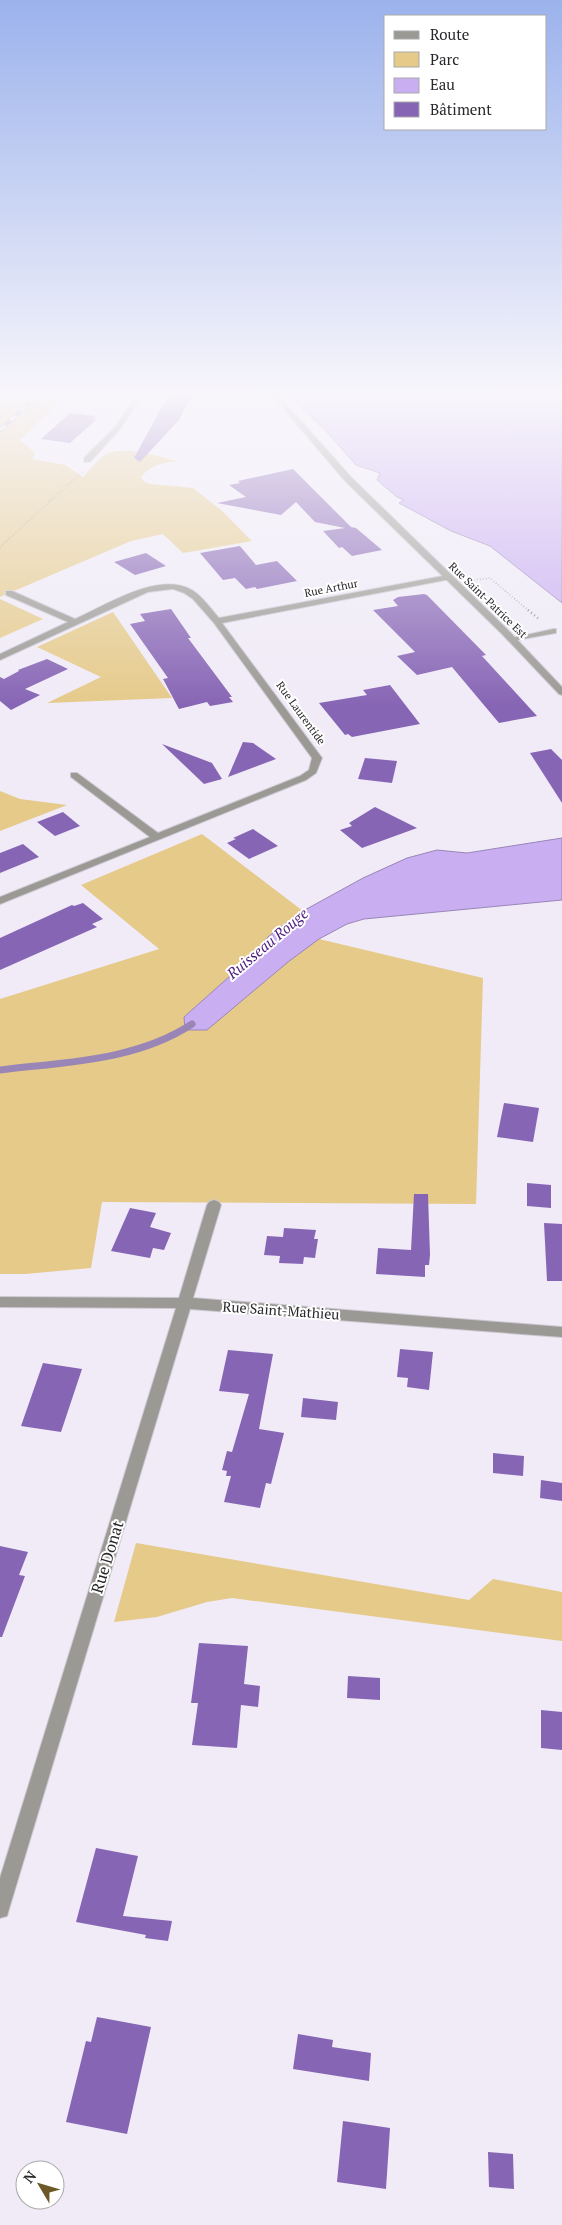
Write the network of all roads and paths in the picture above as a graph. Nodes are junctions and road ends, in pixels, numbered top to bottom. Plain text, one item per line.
1 (56, 498) edge
2 (367, 498) edge
3 (0, 547) edge
4 (448, 577) junction
5 (490, 578) dead end
6 (9, 593) dead end
7 (217, 621) junction
8 (75, 622) junction
9 (553, 631) joint
10 (512, 639) junction
11 (0, 657) edge
12 (562, 692) edge
13 (74, 775) dead end
14 (158, 837) junction
15 (0, 901) edge
16 (214, 1205) dead end
17 (0, 1302) edge
18 (185, 1303) junction
19 (562, 1332) edge
20 (0, 1909) edge

1 - 3 path
2 - 4 street, Rue Saint-Patrice Est
4 - 7 street, Rue Arthur
4 - 10 street, Rue Saint-Patrice Est
5 - 9 path
6 - 8 street
7 - 8 street, Rue Laurentide
7 - 14 street, Rue Laurentide
8 - 11 street, Rue Laurentide
9 - 10 lane
10 - 12 street, Rue Saint-Patrice Est
13 - 14 street
14 - 15 street, Rue Laurentide
16 - 18 street, Rue Donat
17 - 18 street, Rue Saint-Mathieu
18 - 19 street, Rue Saint-Mathieu
18 - 20 street, Rue Donat

